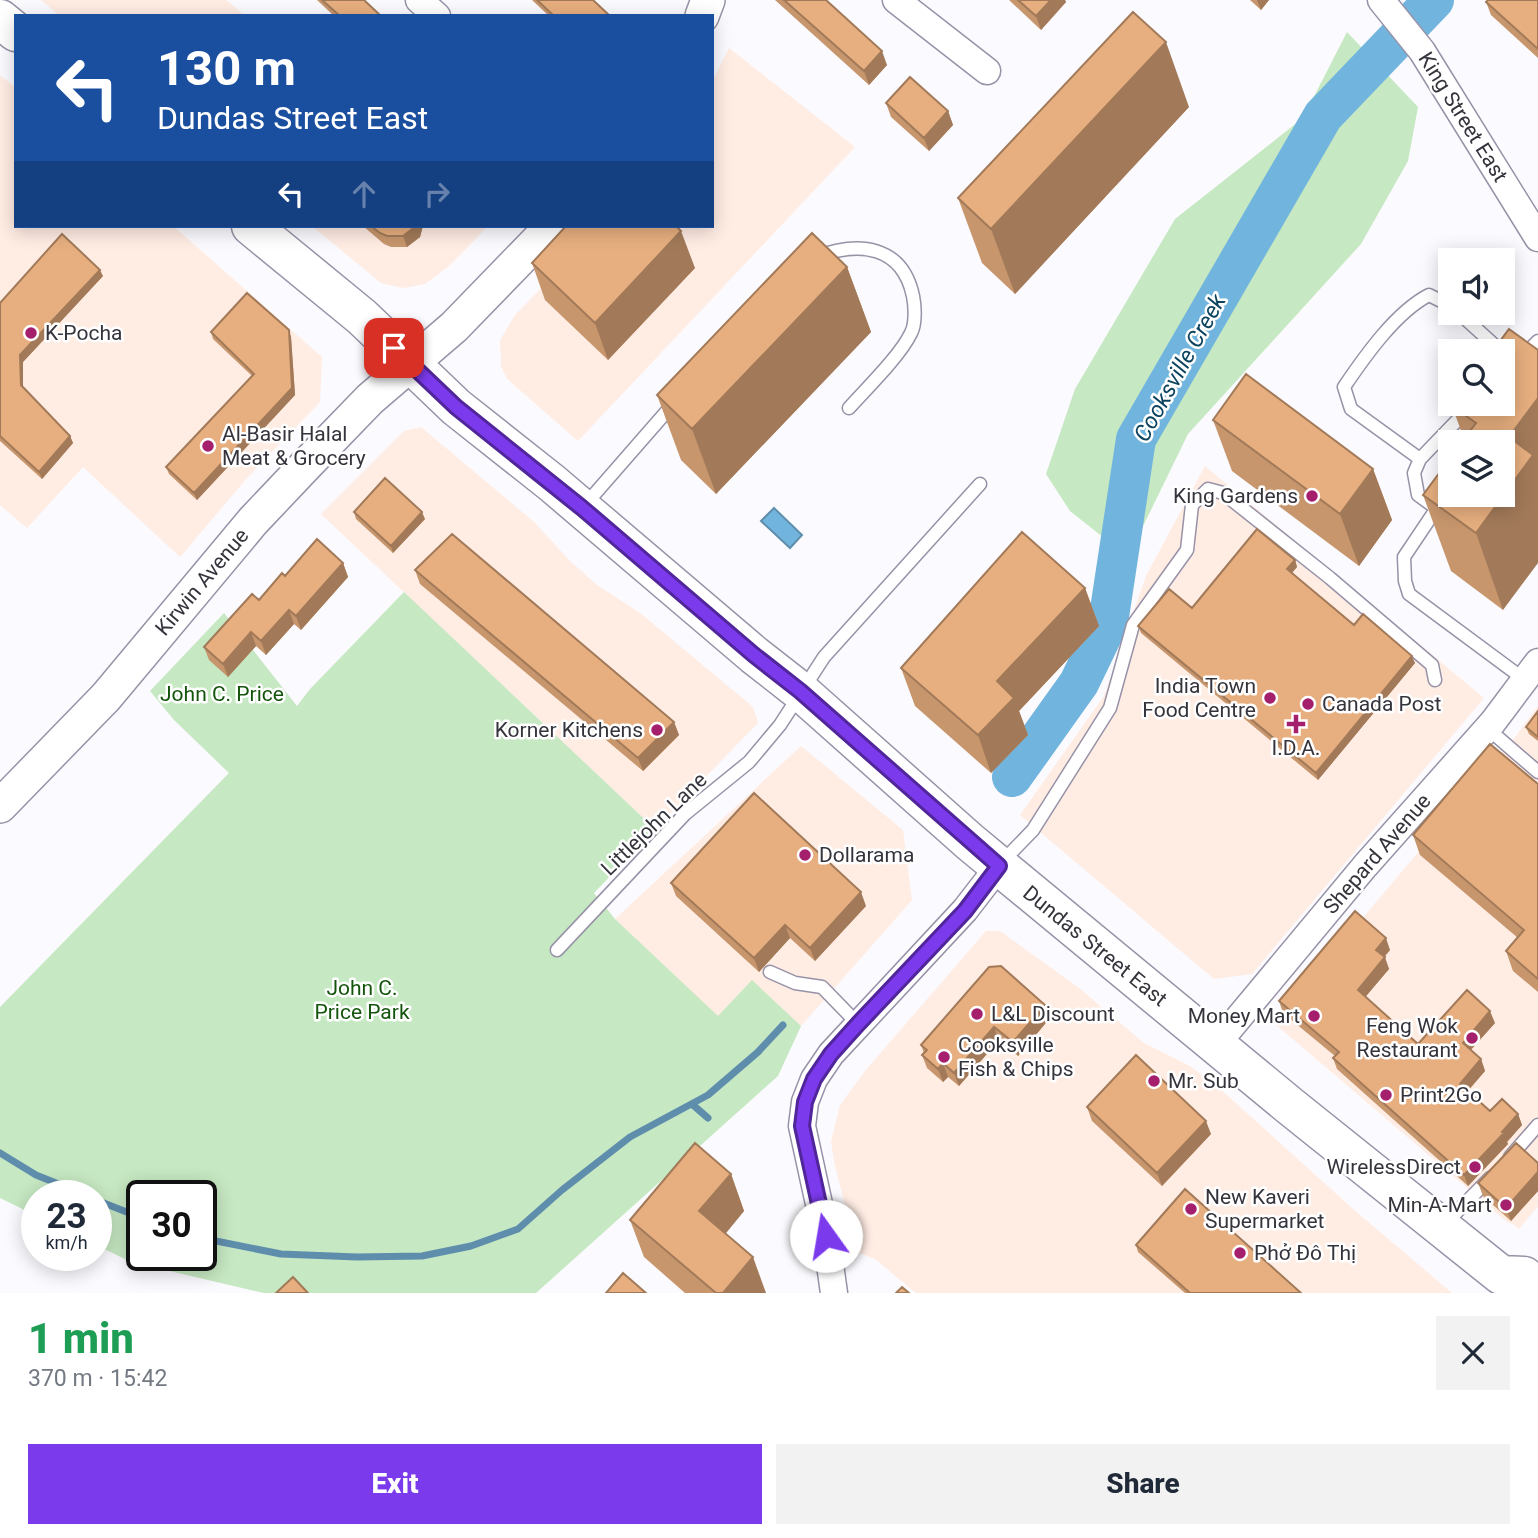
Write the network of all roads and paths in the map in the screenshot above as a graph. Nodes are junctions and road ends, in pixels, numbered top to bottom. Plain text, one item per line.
1 (419, 0) edge
2 (896, 0) edge
3 (1387, 7) edge
4 (435, 14) edge
5 (0, 19) edge
6 (14, 30) edge
7 (987, 71) dead end
8 (253, 228) edge
9 (550, 228) edge
10 (1538, 238) edge
11 (808, 265) edge
12 (1438, 300) edge
13 (1473, 325) edge
14 (1488, 339) edge
15 (1538, 341) edge
16 (411, 364) junction
17 (1516, 364) edge
18 (681, 395) edge
19 (849, 408) dead end
20 (1461, 416) edge
21 (1474, 416) edge
22 (1475, 427) edge
23 (1420, 459) junction
24 (979, 484) dead end
25 (1438, 505) edge
26 (582, 508) junction
27 (1436, 508) junction
28 (1531, 671) edge
29 (1435, 680) dead end
30 (800, 691) junction
31 (1487, 728) junction
32 (1538, 772) edge
33 (0, 806) edge
34 (999, 866) junction
35 (557, 950) dead end
36 (770, 972) dead end
37 (858, 1024) junction
38 (1216, 1045) junction
39 (1538, 1125) edge
40 (1441, 1227) junction
41 (1500, 1284) edge
42 (1538, 1287) edge
43 (835, 1293) edge

1 - 4 street
2 - 7 street
3 - 10 street, King Street East
5 - 6 main road
8 - 16 main road, Dundas Street East
9 - 16 street, Kirwin Avenue
11 - 19 lane
12 - 23 lane
13 - 14 lane
15 - 17 lane
16 - 26 main road, Dundas Street East
16 - 33 street, Kirwin Avenue
18 - 26 lane
20 - 23 lane
21 - 22 lane
23 - 27 lane
24 - 30 lane, Littlejohn Lane
25 - 27 lane
26 - 30 main road, Dundas Street East
27 - 28 lane
28 - 31 street, Shepard Avenue
29 - 34 lane
30 - 34 main road, Dundas Street East
30 - 35 lane, Littlejohn Lane
31 - 32 lane
31 - 38 street, Shepard Avenue
34 - 37 street
34 - 38 main road, Dundas Street East
36 - 37 lane
37 - 43 street
38 - 40 main road, Dundas Street East
39 - 40 lane
40 - 41 main road, Dundas Street East
41 - 42 main road, Dundas Street East

